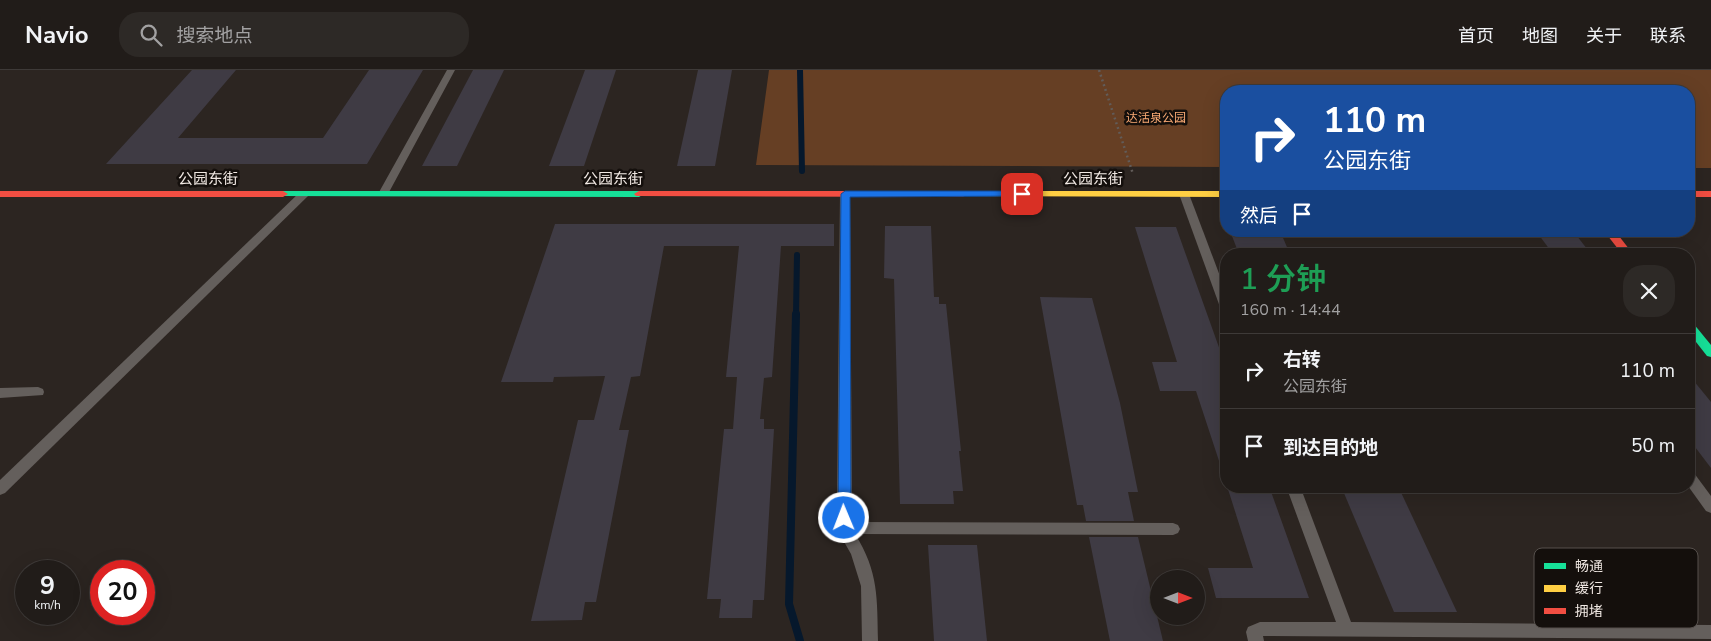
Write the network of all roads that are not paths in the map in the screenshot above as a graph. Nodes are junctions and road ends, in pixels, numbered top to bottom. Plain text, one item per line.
1 (451, 70) edge
2 (0, 194) edge
3 (304, 194) junction
4 (382, 194) junction
5 (845, 194) junction
6 (1184, 194) junction
7 (1220, 194) edge
8 (1695, 194) edge
9 (1711, 194) edge
10 (1614, 237) edge
11 (1623, 248) edge
12 (1220, 291) edge
13 (1695, 333) edge
14 (1711, 353) edge
15 (38, 392) dead end
16 (0, 393) edge
17 (1695, 485) edge
18 (0, 489) edge
19 (1296, 493) edge
20 (1711, 507) edge
21 (845, 528) junction
22 (1173, 529) dead end
23 (1346, 629) junction
24 (1711, 632) edge
25 (1609, 636) edge
26 (870, 641) edge
27 (1256, 641) edge

1 - 4 lane
2 - 3 street, 公园东街
3 - 4 street, 公园东街
3 - 18 lane
4 - 5 street, 公园东街
5 - 6 street, 公园东街
5 - 21 lane
6 - 7 street, 公园东街
6 - 12 lane
8 - 9 street
10 - 11 street
13 - 14 street
15 - 16 lane
17 - 20 lane
19 - 23 lane
21 - 22 lane
21 - 26 lane
23 - 25 lane
23 - 27 lane
24 - 25 lane

